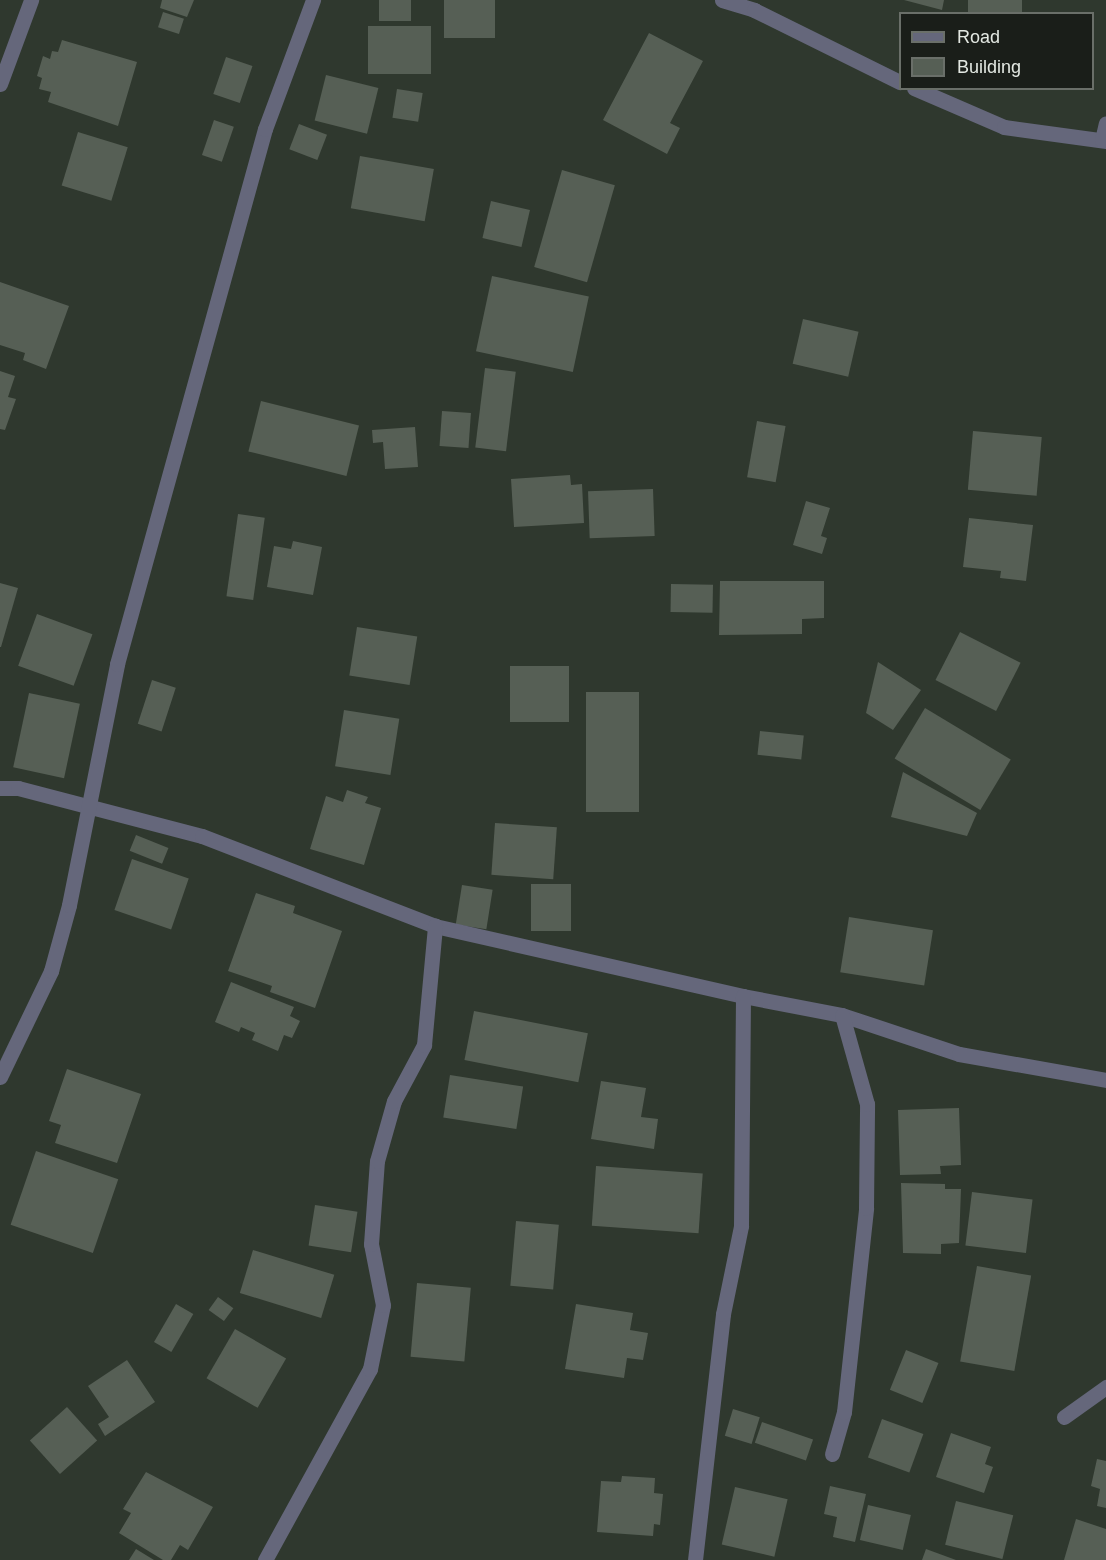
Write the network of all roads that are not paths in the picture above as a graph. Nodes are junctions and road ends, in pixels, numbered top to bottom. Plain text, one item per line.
1 (31, 0) edge
2 (313, 0) edge
3 (722, 0) edge
4 (899, 82) edge
5 (0, 84) edge
6 (919, 90) edge
7 (1106, 123) edge
8 (1104, 141) edge
9 (0, 788) edge
10 (87, 808) junction
11 (435, 926) junction
12 (743, 996) junction
13 (842, 1015) junction
14 (0, 1077) edge
15 (1106, 1080) edge
16 (1106, 1387) edge
17 (1064, 1418) dead end
18 (832, 1454) dead end
19 (265, 1560) edge
20 (695, 1560) edge

1 - 5 street
2 - 10 street
3 - 4 street
6 - 8 street
7 - 8 street
9 - 10 street
10 - 11 street
10 - 14 street
11 - 12 street
11 - 19 street
12 - 13 street
12 - 20 street
13 - 15 street
13 - 18 street
16 - 17 street

